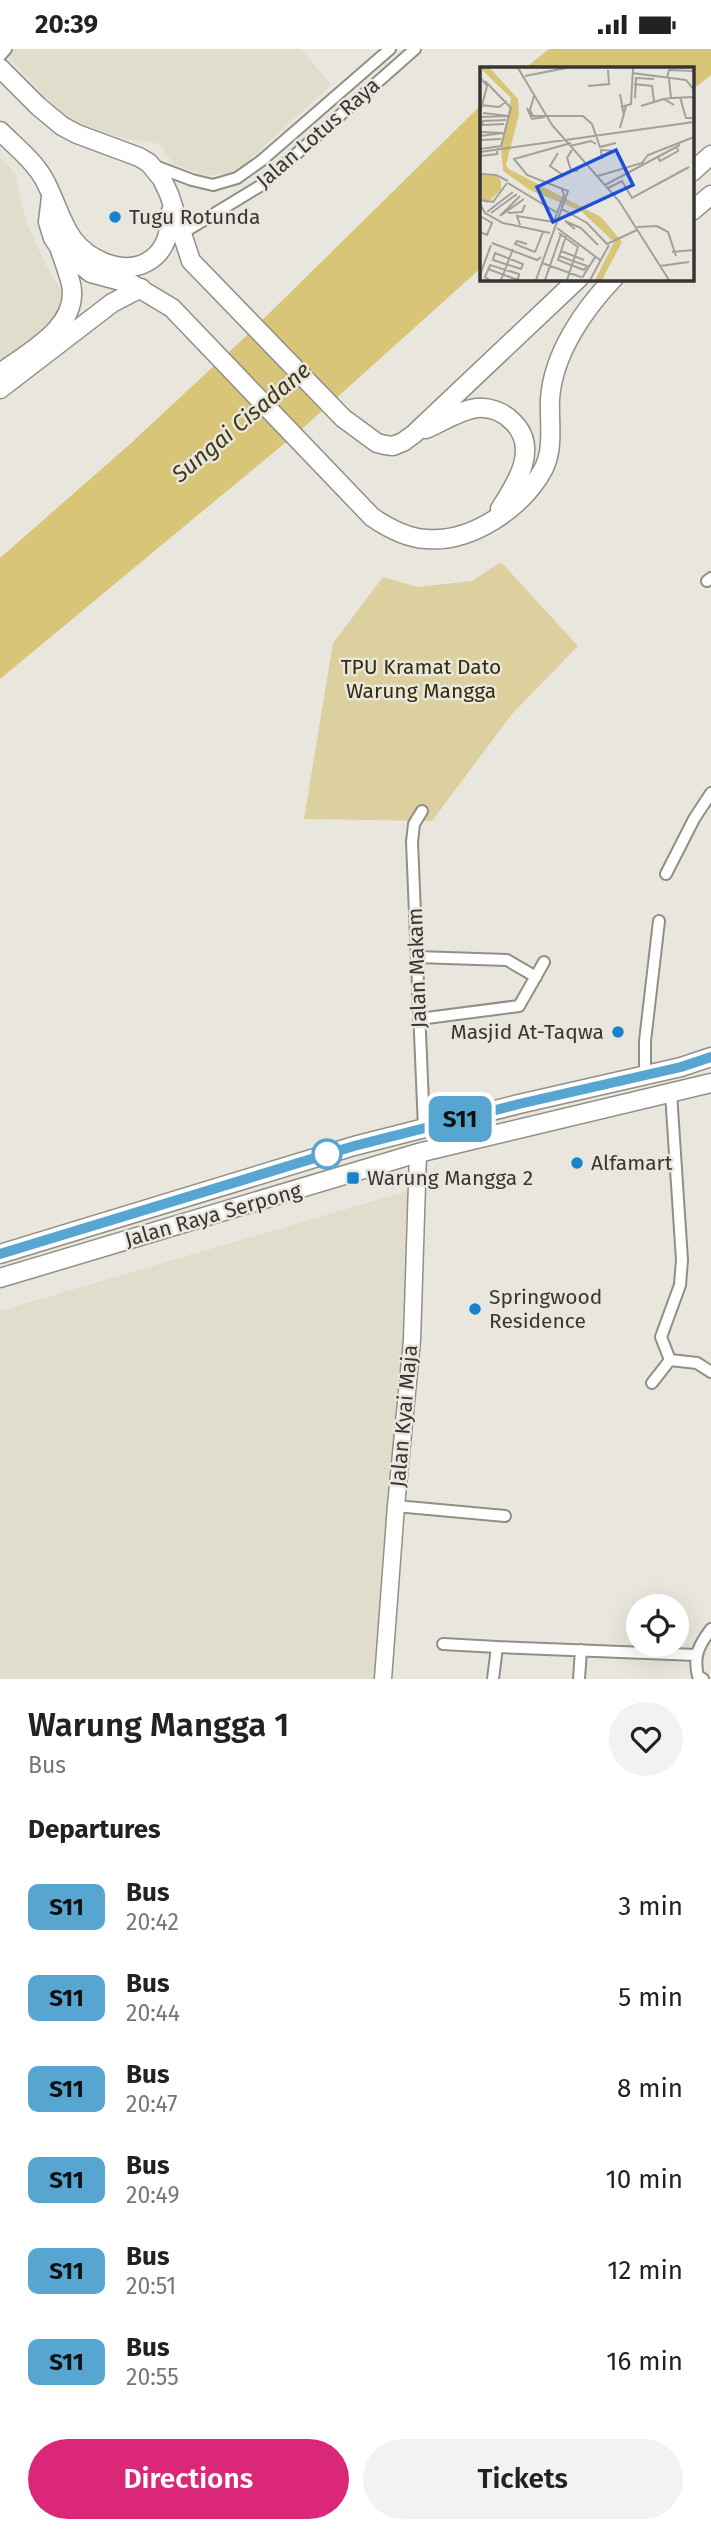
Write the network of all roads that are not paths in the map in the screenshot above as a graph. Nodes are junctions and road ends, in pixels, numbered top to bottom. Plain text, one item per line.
1 (6, 49) edge
2 (390, 49) edge
3 (415, 49) edge
4 (0, 56) edge
5 (0, 68) edge
6 (0, 131) edge
7 (711, 155) edge
8 (149, 164) junction
9 (694, 170) edge
10 (237, 177) junction
11 (711, 195) edge
12 (51, 197) junction
13 (242, 197) junction
14 (171, 198) junction
15 (694, 209) edge
16 (181, 234) junction
17 (60, 247) junction
18 (577, 280) edge
19 (612, 280) edge
20 (137, 286) junction
21 (0, 373) edge
22 (0, 389) edge
23 (414, 434) junction
24 (492, 520) junction
25 (711, 793) edge
26 (422, 811) dead end
27 (666, 874) dead end
28 (659, 921) dead end
29 (417, 957) junction
30 (544, 962) dead end
31 (536, 977) junction
32 (419, 1019) junction
33 (711, 1057) edge
34 (645, 1075) junction
35 (711, 1083) edge
36 (587, 1089) junction
37 (671, 1093) junction
38 (592, 1111) junction
39 (424, 1128) junction
40 (418, 1153) junction
41 (209, 1189) junction
42 (214, 1213) junction
43 (0, 1254) edge
44 (0, 1278) edge
45 (670, 1360) junction
46 (711, 1372) edge
47 (652, 1383) dead end
48 (396, 1506) junction
49 (505, 1516) dead end
50 (711, 1629) edge
51 (443, 1644) dead end
52 (497, 1647) junction
53 (581, 1650) junction
54 (696, 1655) junction
55 (699, 1678) edge
56 (383, 1679) edge
57 (493, 1679) edge
58 (579, 1679) edge

1 - 4 street
2 - 10 street, Jalan Lotus Raya
3 - 13 street, Jalan Lotus Raya
5 - 8 main road
6 - 12 main road
7 - 9 main road
8 - 10 street, Jalan Lotus Raya
8 - 14 main road
10 - 13 street
11 - 15 main road
12 - 14 main road
12 - 17 main road
13 - 16 street, Jalan Lotus Raya
14 - 16 main road
16 - 23 main road
17 - 20 main road
17 - 21 main road
18 - 23 main road
19 - 24 main road
20 - 22 main road
20 - 24 main road
23 - 24 main road
25 - 27 street
26 - 29 street, Jalan Makam
28 - 34 street
29 - 31 street
29 - 32 street, Jalan Makam
30 - 31 street
31 - 32 street
32 - 39 street, Jalan Makam
33 - 34 main road
34 - 36 main road
35 - 37 main road, Jalan Raya Serpong
36 - 38 main road
36 - 39 main road
37 - 38 main road, Jalan Raya Serpong
37 - 45 street
38 - 40 main road, Jalan Raya Serpong
39 - 41 main road
40 - 42 main road, Jalan Raya Serpong
40 - 48 main road, Jalan Kyai Maja
41 - 42 main road
41 - 43 main road
42 - 44 main road, Jalan Raya Serpong
45 - 46 street
45 - 47 street
48 - 49 street
48 - 56 main road, Jalan Kyai Maja
50 - 54 street
51 - 52 street
52 - 53 street
52 - 57 street
53 - 54 street
53 - 58 street
54 - 55 street

